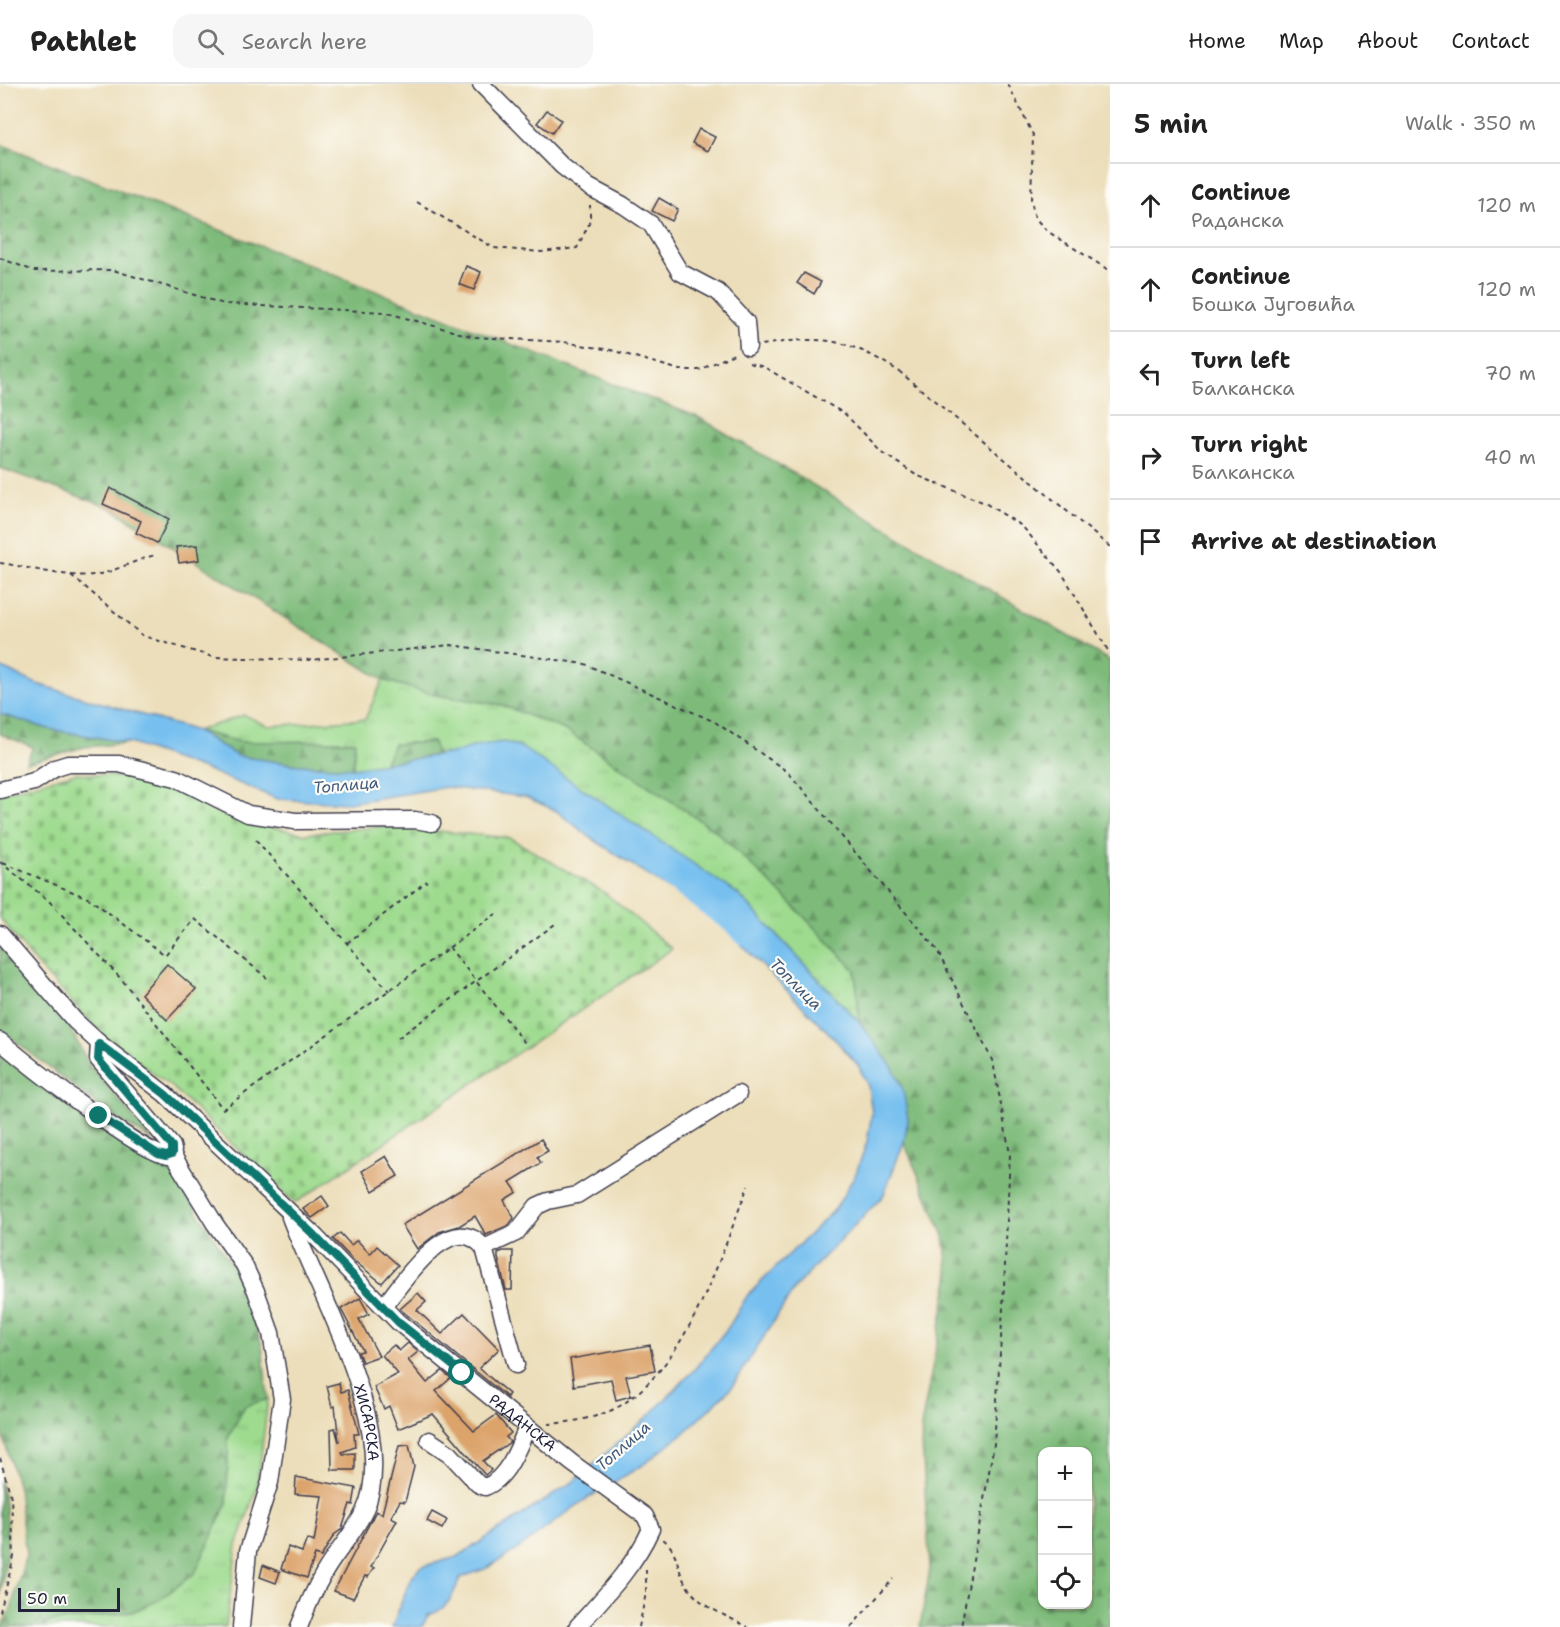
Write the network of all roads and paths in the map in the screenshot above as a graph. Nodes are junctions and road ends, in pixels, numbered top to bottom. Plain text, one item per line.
1 (481, 84) edge
2 (1008, 84) edge
3 (589, 187) junction
4 (417, 202) dead end
5 (0, 258) edge
6 (1110, 271) edge
7 (744, 356) junction
8 (728, 357) junction
9 (1110, 547) edge
10 (156, 555) dead end
11 (0, 563) edge
12 (71, 575) junction
13 (1110, 654) edge
14 (0, 790) edge
15 (432, 823) dead end
16 (256, 840) dead end
17 (0, 862) edge
18 (427, 881) dead end
19 (496, 914) dead end
20 (558, 922) dead end
21 (0, 934) edge
22 (347, 943) junction
23 (449, 947) junction
24 (267, 978) dead end
25 (476, 980) junction
26 (389, 991) junction
27 (398, 1038) dead end
28 (0, 1041) edge
29 (525, 1043) dead end
30 (99, 1044) junction
31 (738, 1094) dead end
32 (172, 1154) junction
33 (748, 1186) dead end
34 (288, 1213) junction
35 (484, 1248) junction
36 (383, 1307) junction
37 (516, 1365) dead end
38 (529, 1428) junction
39 (429, 1440) dead end
40 (0, 1458) edge
41 (649, 1535) junction
42 (893, 1579) dead end
43 (0, 1612) edge
44 (241, 1627) edge
45 (299, 1627) edge
46 (578, 1627) edge
47 (639, 1627) edge
48 (748, 1627) edge
49 (851, 1627) edge
50 (961, 1627) edge

1 - 3 street
2 - 6 path
3 - 4 path
3 - 7 street
5 - 8 path
7 - 8 path
7 - 8 path
7 - 9 path
7 - 13 path
10 - 12 path
11 - 12 path
12 - 50 path
14 - 15 street
16 - 22 path
17 - 24 path
17 - 26 path
18 - 22 path
19 - 23 path
20 - 25 path
21 - 30 street, РАДАНСКА
22 - 26 path
23 - 25 path
23 - 26 path
25 - 27 path
25 - 29 path
28 - 32 street
30 - 32 street
30 - 34 street, РАДАНСКА
31 - 35 street
32 - 44 street
33 - 38 path
34 - 36 street, РАДАНСКА
34 - 45 street, ХИСАРСКА
35 - 36 street
35 - 37 street
36 - 38 street, РАДАНСКА
38 - 39 street
38 - 41 street, РАДАНСКА
40 - 43 path
41 - 46 street
41 - 47 path
41 - 48 path
42 - 49 path

